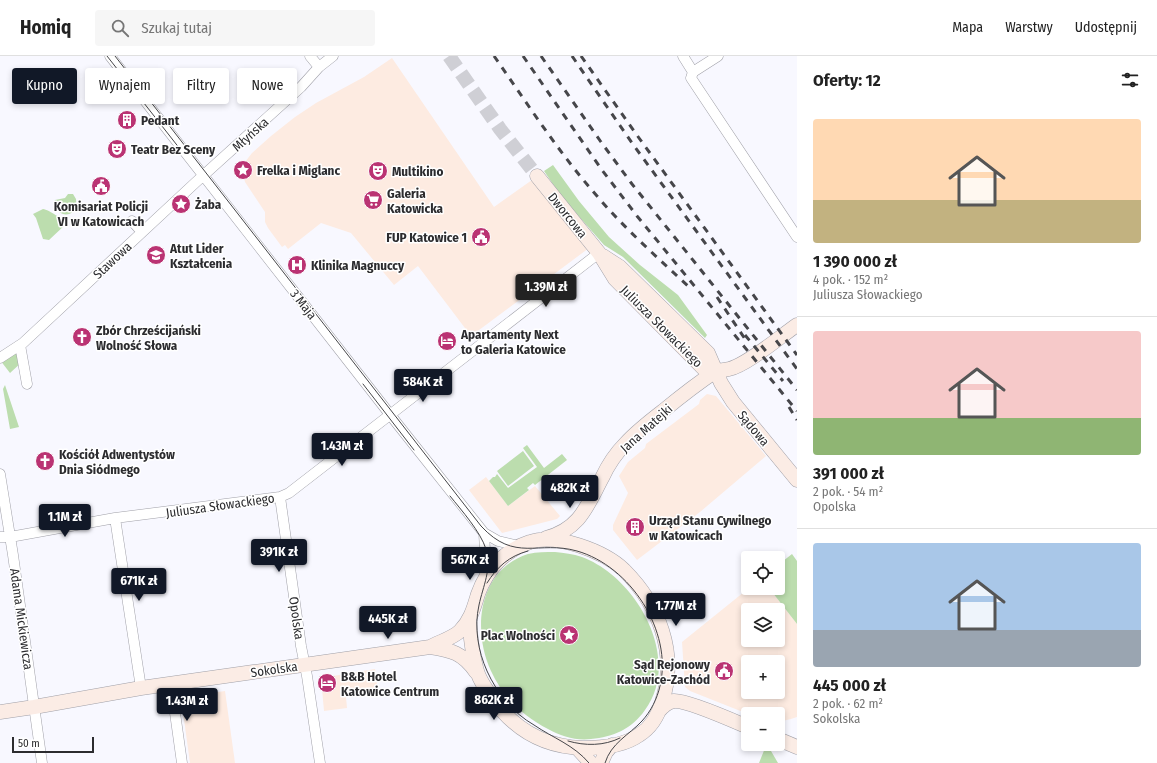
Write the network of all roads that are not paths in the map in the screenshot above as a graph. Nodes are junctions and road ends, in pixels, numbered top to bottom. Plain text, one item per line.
1 (110, 56) edge
2 (310, 56) edge
3 (333, 56) edge
4 (683, 56) edge
5 (718, 56) edge
6 (319, 67) junction
7 (693, 72) junction
8 (204, 175) junction
9 (537, 176) tunnel mouth
10 (132, 221) dead end
11 (142, 232) junction
12 (797, 237) edge
13 (599, 253) junction
14 (797, 325) edge
15 (20, 345) junction
16 (0, 358) edge
17 (716, 371) junction
18 (27, 384) dead end
19 (390, 414) junction
20 (0, 474) edge
21 (797, 480) edge
22 (280, 497) junction
23 (115, 518) junction
24 (484, 533) junction
25 (5, 537) edge
26 (536, 540) junction
27 (519, 546) junction
28 (489, 573) junction
29 (468, 620) junction
30 (430, 647) junction
31 (305, 665) junction
32 (479, 676) junction
33 (171, 684) junction
34 (141, 688) junction
35 (34, 707) junction
36 (659, 711) junction
37 (0, 712) edge
38 (741, 724) edge
39 (785, 742) edge
40 (612, 745) junction
41 (797, 747) edge
42 (577, 748) junction
43 (42, 763) edge
44 (182, 763) edge
45 (320, 763) edge
46 (591, 763) edge
47 (601, 763) edge

1 - 8 street, 3 Maja
2 - 6 street
3 - 6 street, Młyńska
4 - 7 street
5 - 7 street
6 - 8 street, Młyńska
7 - 12 street
8 - 11 street, Stawowa
8 - 19 street, 3 Maja
9 - 13 street, Dworcowa
10 - 11 street
11 - 15 street, Stawowa
13 - 17 street, Juliusza Słowackiego
13 - 19 street, Juliusza Słowackiego
14 - 17 street
15 - 16 street, Stawowa
15 - 18 street
17 - 21 street, Sądowa
17 - 26 street, Jana Matejki
19 - 22 street, Juliusza Słowackiego
19 - 24 street, 3 Maja
20 - 25 street, Adama Mickiewicza
22 - 23 street, Juliusza Słowackiego
22 - 31 street, Opolska
23 - 25 street, Juliusza Słowackiego
23 - 34 street
24 - 27 street, 3 Maja
24 - 28 street
25 - 35 street, Adama Mickiewicza
26 - 27 street
26 - 36 street
27 - 28 street
28 - 29 street
29 - 30 street, Sokolska
29 - 32 street
30 - 31 street, Sokolska
30 - 32 street, Sokolska
31 - 33 street, Sokolska
31 - 45 street, Opolska
32 - 42 street
33 - 34 street, Sokolska
33 - 44 street
34 - 35 street, Sokolska
35 - 37 street, Sokolska
35 - 43 street, Adama Mickiewicza
36 - 38 street
36 - 40 street
39 - 41 street
40 - 42 street
40 - 47 street
42 - 46 street

